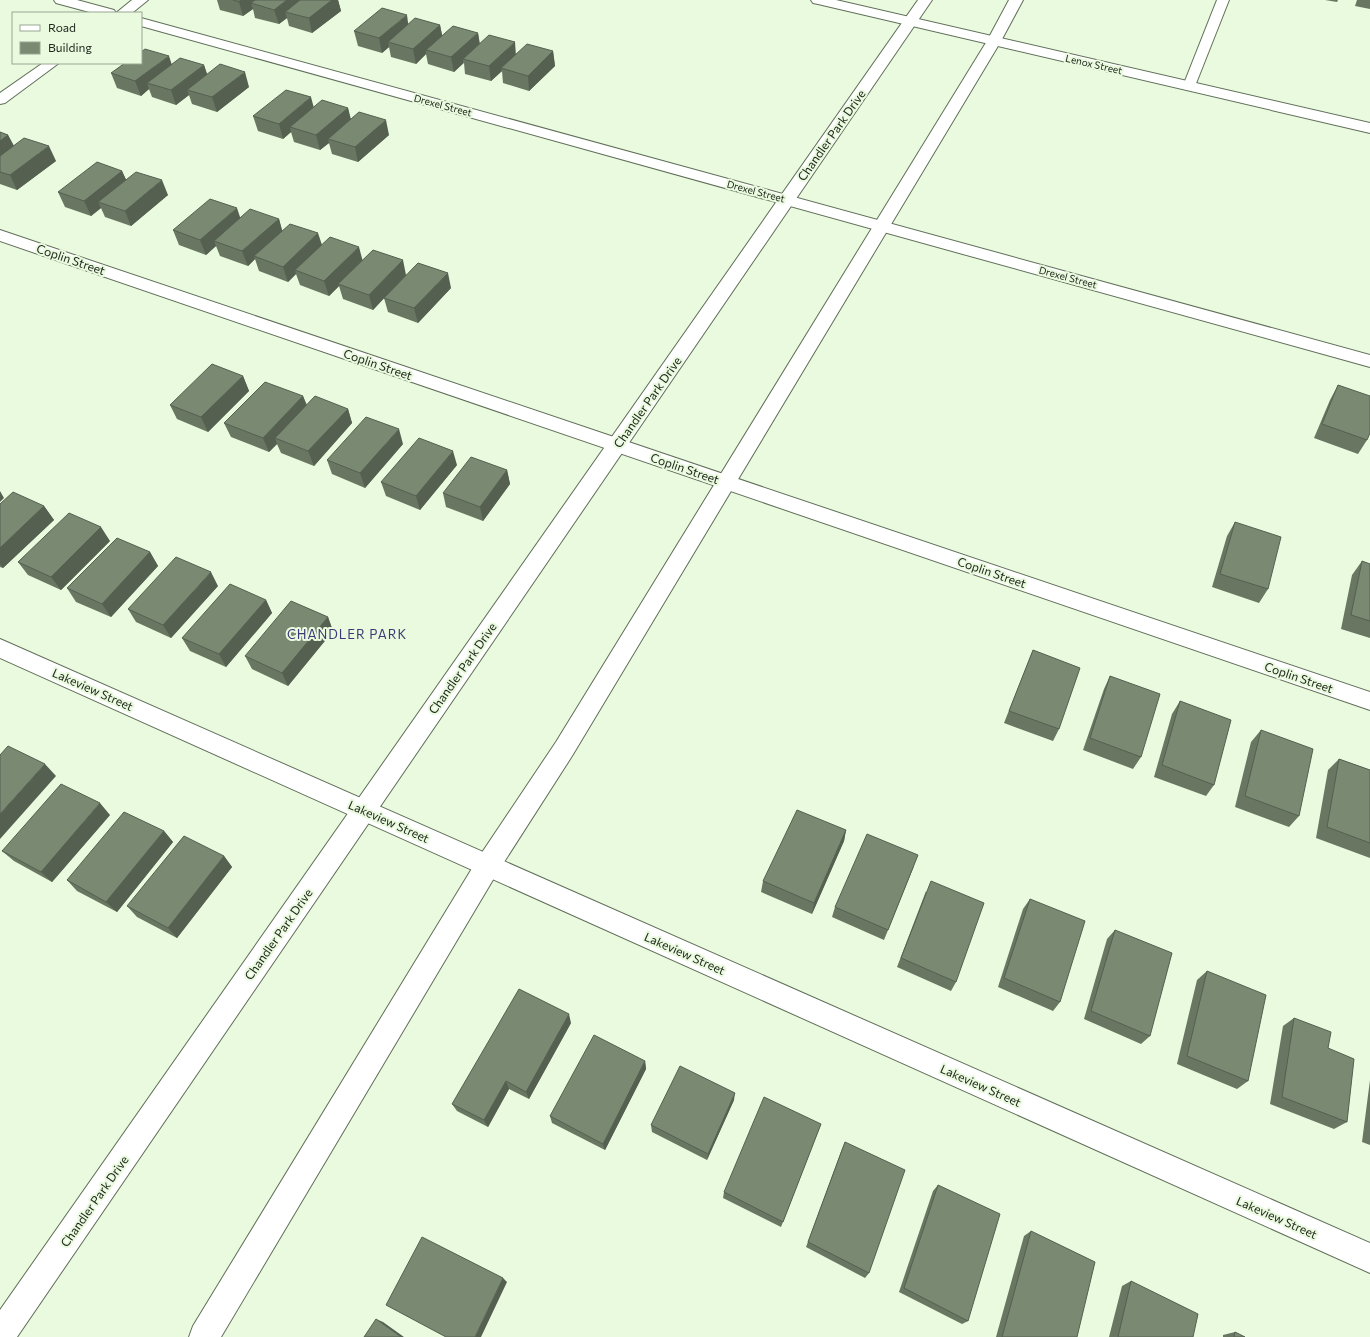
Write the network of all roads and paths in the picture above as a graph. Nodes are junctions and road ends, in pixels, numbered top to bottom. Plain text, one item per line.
1 (62, 0) edge
2 (141, 0) edge
3 (818, 0) edge
4 (925, 0) edge
5 (1016, 0) edge
6 (1223, 0) edge
7 (105, 12) edge
8 (124, 12) edge
9 (910, 21) junction
10 (142, 22) edge
11 (994, 41) junction
12 (51, 64) edge
13 (1189, 86) junction
14 (0, 100) edge
15 (1370, 128) edge
16 (787, 200) junction
17 (882, 226) junction
18 (0, 235) edge
19 (1370, 360) edge
20 (616, 445) junction
21 (726, 482) junction
22 (0, 648) edge
23 (1370, 701) edge
24 (364, 810) junction
25 (488, 865) junction
26 (1370, 1258) edge
27 (0, 1336) edge
28 (204, 1337) edge

1 - 7 street
2 - 8 street
3 - 9 street, Lenox Street
4 - 9 street, Chandler Park Drive
5 - 11 street
6 - 13 lane
9 - 11 street, Lenox Street
9 - 16 street, Chandler Park Drive
10 - 16 street, Drexel Street
11 - 13 street, Lenox Street
11 - 17 street
12 - 14 street
13 - 15 street, Lenox Street
16 - 17 street, Drexel Street
16 - 20 street, Chandler Park Drive
17 - 19 street, Drexel Street
17 - 21 street
18 - 20 street, Coplin Street
20 - 21 street, Coplin Street
20 - 24 street, Chandler Park Drive
21 - 23 street, Coplin Street
21 - 25 street
22 - 24 street, Lakeview Street
24 - 25 street, Lakeview Street
24 - 27 street, Chandler Park Drive
25 - 26 street, Lakeview Street
25 - 28 street

